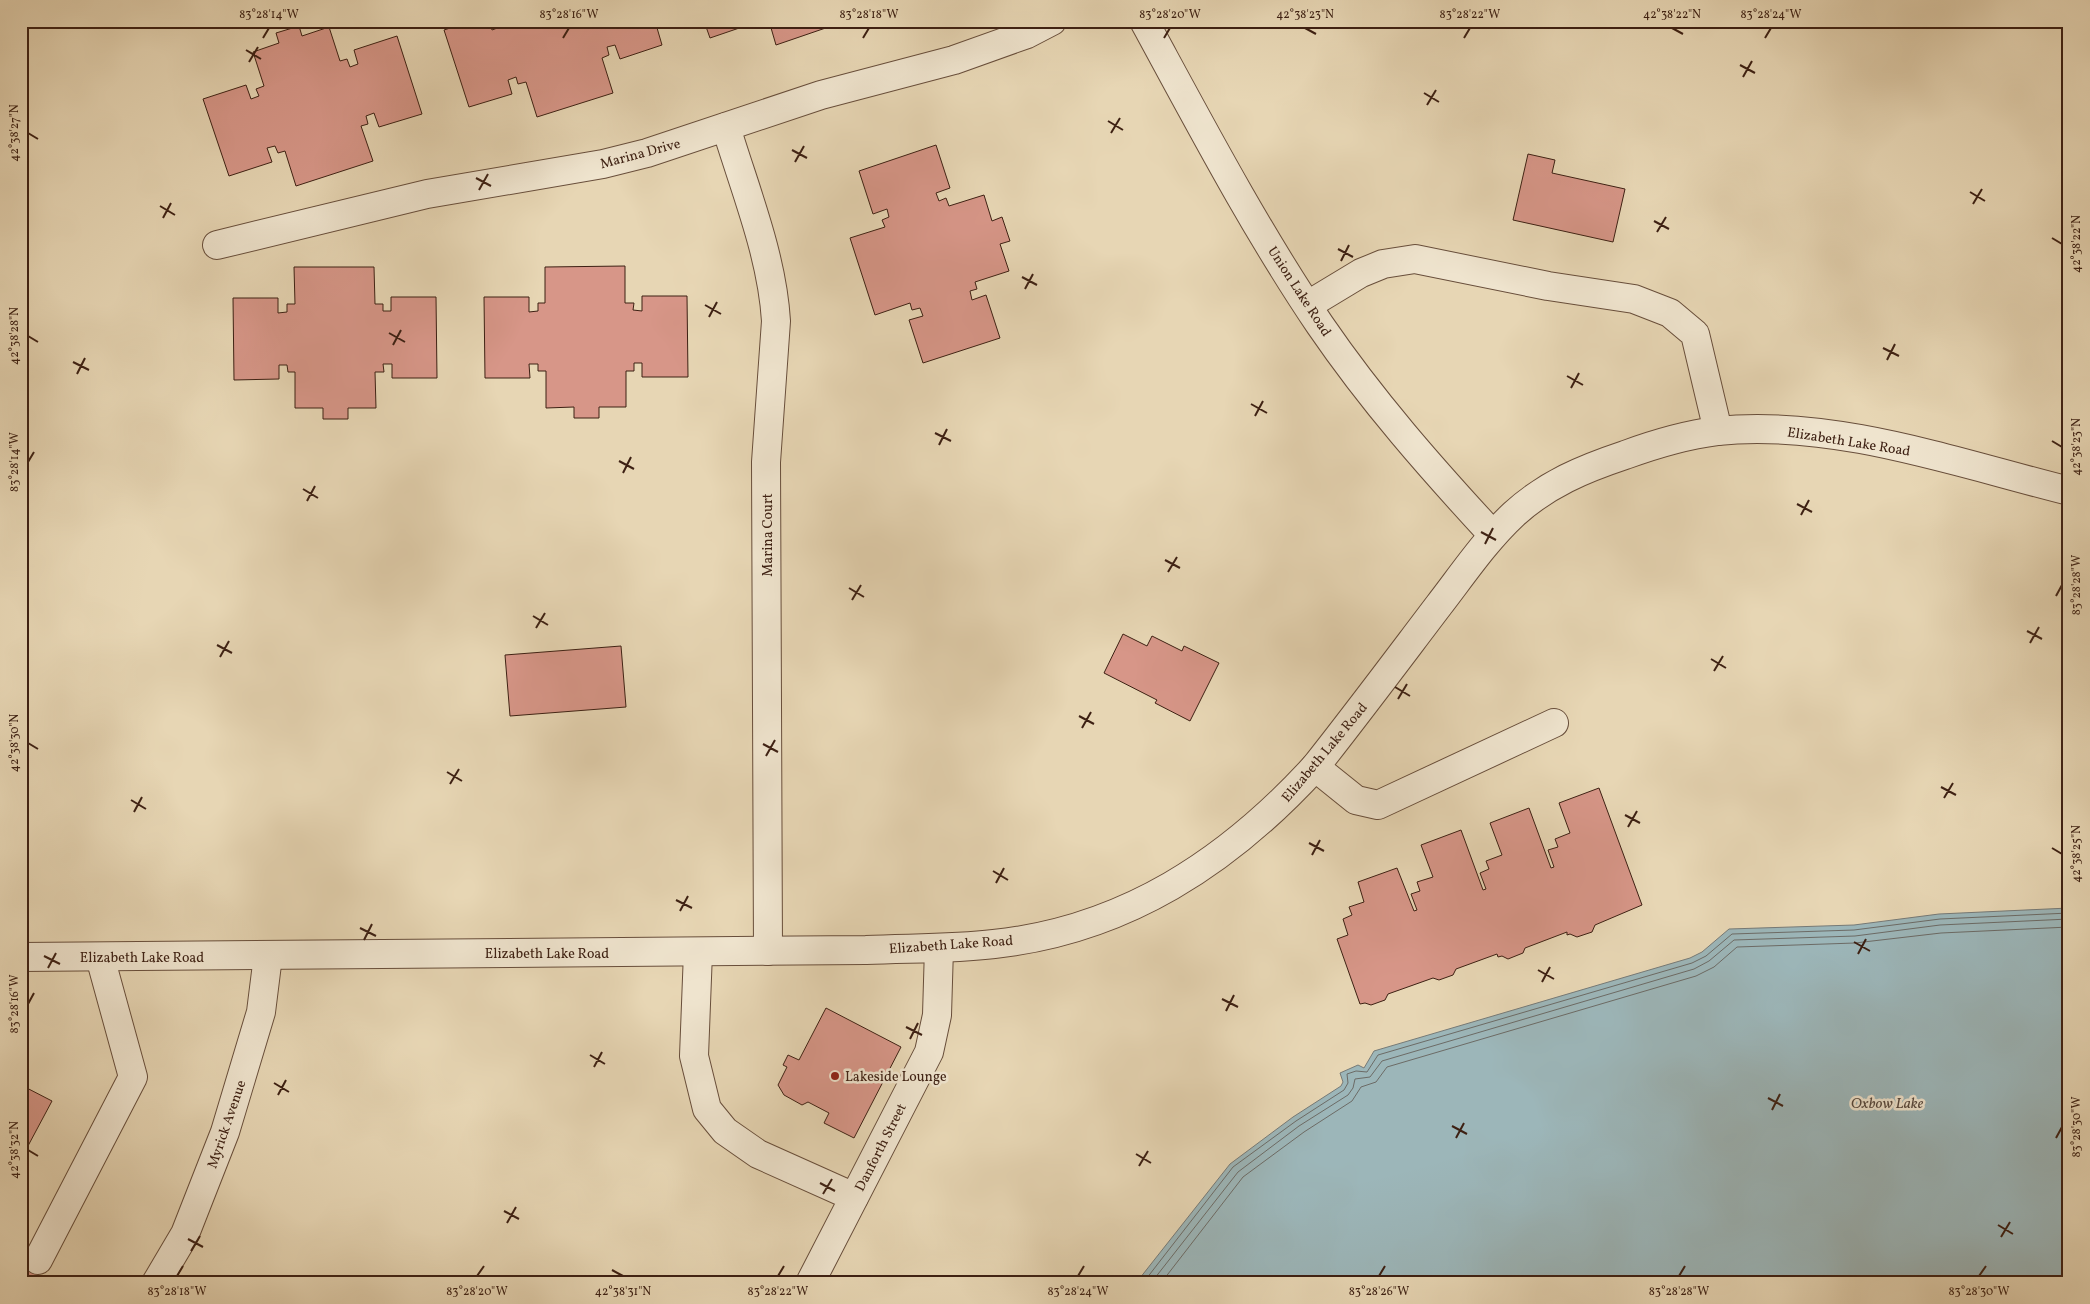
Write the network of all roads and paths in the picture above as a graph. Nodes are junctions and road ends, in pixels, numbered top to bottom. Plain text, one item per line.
1 (1052, 21) edge
2 (1144, 21) edge
3 (726, 126) junction
4 (217, 245) dead end
5 (1308, 305) junction
6 (1718, 431) junction
7 (2069, 491) edge
8 (1493, 535) junction
9 (1554, 723) dead end
10 (1315, 767) junction
11 (939, 948) junction
12 (768, 951) junction
13 (698, 952) junction
14 (268, 956) junction
15 (21, 958) edge
16 (100, 958) junction
17 (854, 1197) junction
18 (38, 1260) dead end
19 (156, 1283) edge
20 (810, 1283) edge

1 - 3 street, Marina Drive
2 - 5 street, Union Lake Road
3 - 4 street, Marina Drive
3 - 12 street, Marina Court
5 - 6 street
5 - 8 street, Union Lake Road
6 - 7 street, Elizabeth Lake Road
6 - 8 street, Elizabeth Lake Road
8 - 10 street, Elizabeth Lake Road
9 - 10 street
10 - 11 street, Elizabeth Lake Road
11 - 12 street, Elizabeth Lake Road
11 - 17 street, Danforth Street
12 - 13 street, Elizabeth Lake Road
13 - 14 street, Elizabeth Lake Road
13 - 17 street
14 - 16 street, Elizabeth Lake Road
14 - 19 street, Myrick Avenue
15 - 16 street, Elizabeth Lake Road
16 - 18 street
17 - 20 street, Danforth Street

